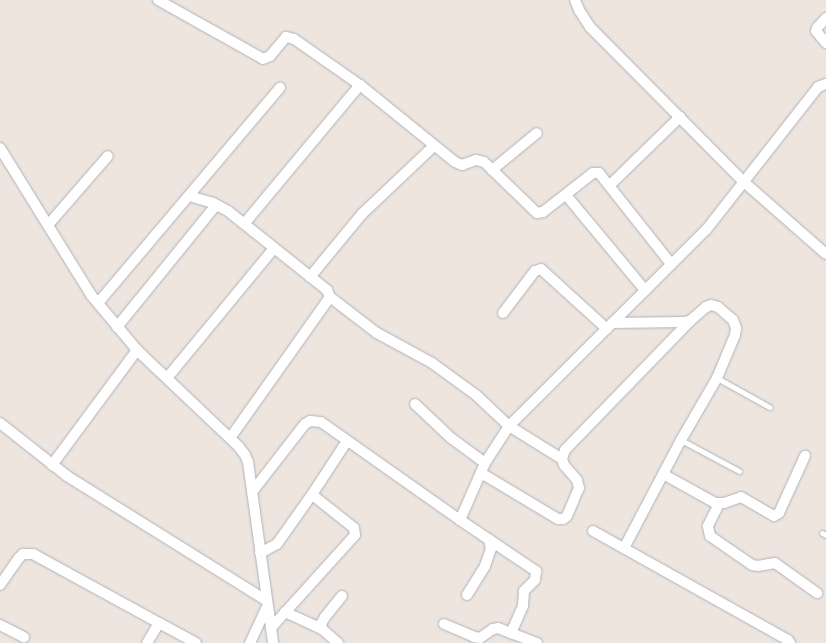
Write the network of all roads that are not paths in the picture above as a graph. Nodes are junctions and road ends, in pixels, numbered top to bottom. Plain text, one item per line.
1 (158, 0) edge
2 (575, 0) edge
3 (826, 18) edge
4 (826, 43) edge
5 (825, 82) edge
6 (360, 84) junction
7 (280, 88) dead end
8 (680, 117) junction
9 (536, 133) dead end
10 (434, 146) junction
11 (0, 148) edge
12 (108, 156) dead end
13 (492, 170) junction
14 (744, 182) junction
15 (610, 185) junction
16 (566, 194) junction
17 (189, 196) junction
18 (216, 204) junction
19 (244, 224) junction
20 (48, 225) junction
21 (274, 248) junction
22 (826, 254) edge
23 (671, 264) junction
24 (310, 276) junction
25 (645, 290) junction
26 (330, 297) junction
27 (98, 303) junction
28 (503, 313) dead end
29 (691, 320) junction
30 (609, 326) junction
31 (117, 327) junction
32 (137, 350) junction
33 (167, 378) junction
34 (717, 378) junction
35 (415, 404) dead end
36 (769, 407) dead end
37 (0, 423) edge
38 (509, 426) junction
39 (230, 438) junction
40 (347, 440) junction
41 (681, 440) junction
42 (805, 456) dead end
43 (562, 460) junction
44 (52, 465) junction
45 (483, 468) junction
46 (739, 471) dead end
47 (663, 474) junction
48 (252, 492) junction
49 (313, 493) junction
50 (719, 504) junction
51 (460, 520) junction
52 (593, 531) dead end
53 (490, 540) junction
54 (624, 548) junction
55 (260, 553) junction
56 (0, 585) edge
57 (817, 593) dead end
58 (467, 595) dead end
59 (342, 596) dead end
60 (267, 604) junction
61 (285, 612) junction
62 (159, 623) junction
63 (444, 624) dead end
64 (0, 625) edge
65 (271, 628) junction
66 (322, 629) junction
67 (512, 633) junction
68 (24, 637) dead end
69 (484, 641) edge
70 (147, 643) edge
71 (196, 643) edge
72 (250, 643) edge
73 (273, 643) edge
74 (338, 643) edge
75 (537, 643) edge
76 (790, 643) edge

1 - 6 street
2 - 8 street
3 - 4 street
5 - 14 street
6 - 10 street
6 - 19 street
7 - 17 street
8 - 14 street
8 - 15 street
9 - 13 street
10 - 13 street
10 - 24 street
11 - 20 street
12 - 20 street
13 - 16 street
14 - 22 street
14 - 23 street
15 - 16 street
15 - 23 street
16 - 25 street
17 - 18 street
17 - 27 street
18 - 19 street
18 - 31 street
19 - 21 street
20 - 27 street
21 - 24 street
21 - 33 street
23 - 25 street
24 - 26 street
25 - 30 street
26 - 38 street
26 - 39 street
27 - 31 street
28 - 30 street
29 - 30 street
29 - 34 street
29 - 43 street
30 - 38 street
31 - 32 street
32 - 33 street
32 - 44 street
33 - 39 street
34 - 36 lane
34 - 41 street
35 - 45 street
37 - 44 street
38 - 43 street
38 - 45 street
39 - 48 street
40 - 48 street
40 - 49 street
40 - 51 street
41 - 46 lane
41 - 47 street
42 - 50 street
43 - 45 street
44 - 60 street
45 - 51 street
47 - 50 street
47 - 54 street
48 - 55 street
49 - 55 street
49 - 61 street
50 - 57 street
51 - 53 street
52 - 54 street
53 - 58 street
53 - 67 street
54 - 76 street
55 - 60 street
56 - 62 street
59 - 66 street
60 - 65 street
60 - 72 street
61 - 65 street
61 - 66 street
62 - 70 street
62 - 71 street
63 - 69 street
64 - 68 street
65 - 73 street
66 - 74 street
67 - 69 street
67 - 75 street

